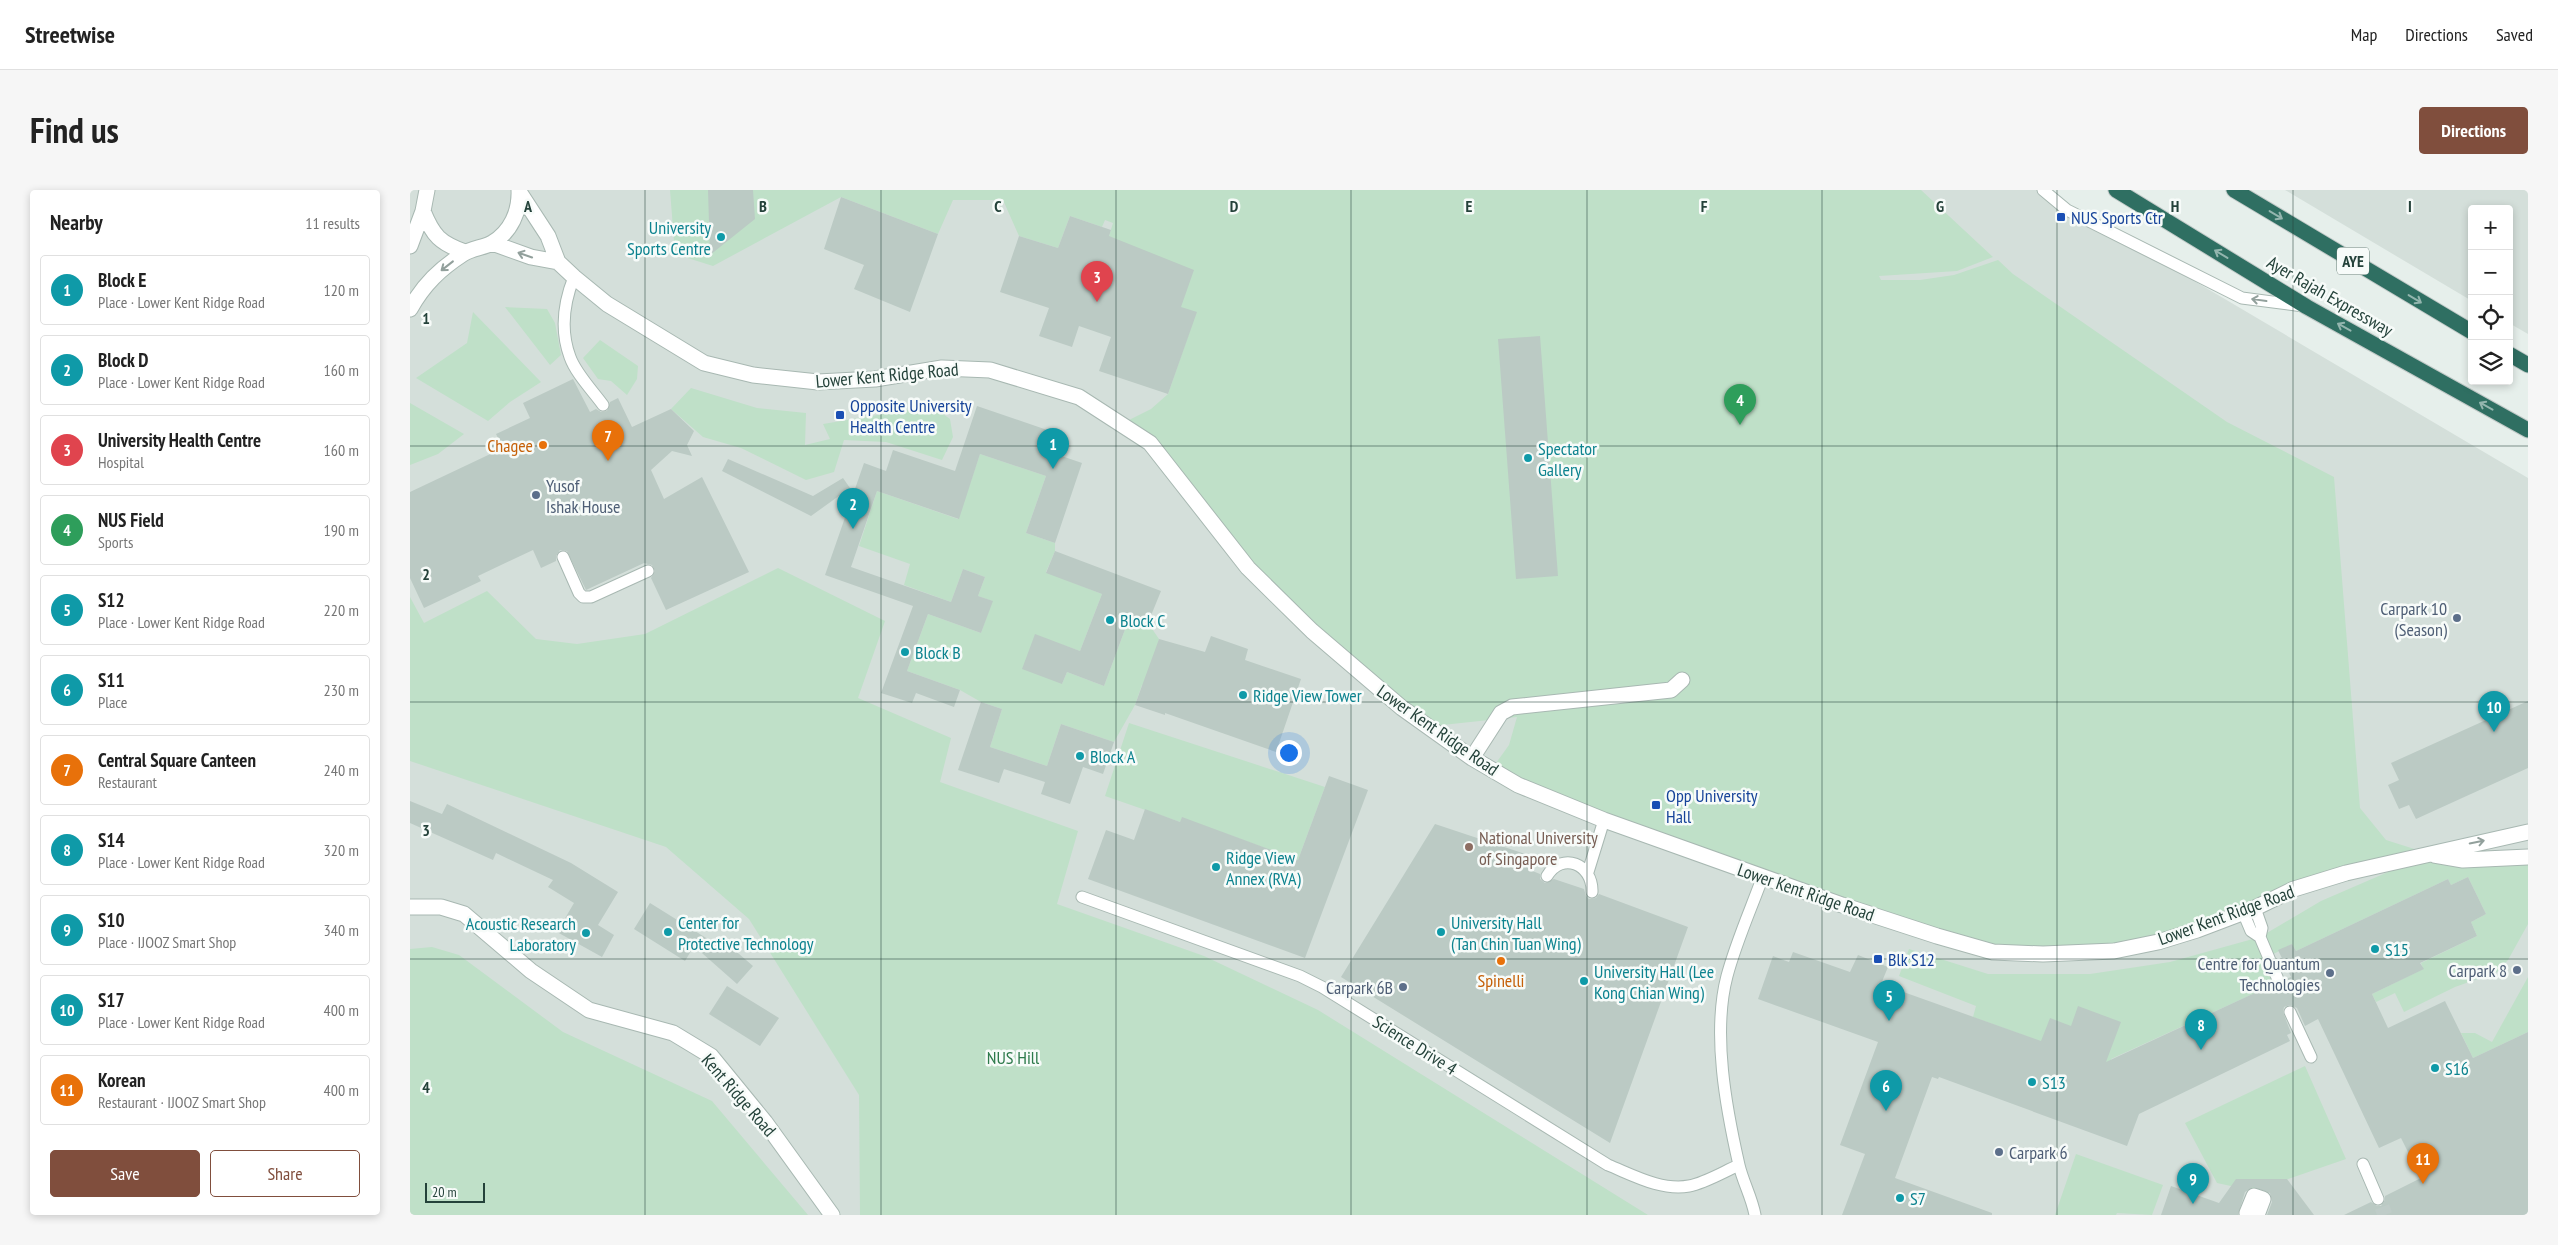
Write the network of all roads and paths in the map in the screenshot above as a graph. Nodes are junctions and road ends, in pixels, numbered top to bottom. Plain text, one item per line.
1 (427, 190) edge
2 (2042, 190) edge
3 (2116, 190) edge
4 (2234, 190) edge
5 (519, 191) edge
6 (423, 210) junction
7 (492, 243) junction
8 (410, 246) edge
9 (465, 252) junction
10 (558, 262) junction
11 (574, 277) junction
12 (2307, 307) junction
13 (410, 309) edge
14 (2468, 330) edge
15 (2513, 356) edge
16 (2528, 365) edge
17 (603, 406) dead end
18 (2528, 430) edge
19 (563, 557) dead end
20 (648, 571) dead end
21 (1682, 680) dead end
22 (1472, 758) junction
23 (1604, 820) junction
24 (2528, 832) edge
25 (2430, 854) junction
26 (2528, 858) edge
27 (1588, 872) junction
28 (1547, 876) dead end
29 (1763, 876) junction
30 (1592, 892) dead end
31 (1082, 896) dead end
32 (410, 907) edge
33 (2249, 910) junction
34 (2279, 982) dead end
35 (2290, 1012) dead end
36 (2311, 1057) dead end
37 (2363, 1164) dead end
38 (1739, 1165) junction
39 (2378, 1199) tunnel mouth
40 (832, 1215) edge
41 (1755, 1215) edge

1 - 6 street
12 -> 2 lane
12 -> 3 highway, Ayer Rajah Expressway
4 -> 14 highway, AYE
5 - 7 street
5 - 10 street, Lower Kent Ridge Road
6 - 8 street
6 - 9 street
7 - 9 street
10 -> 7 street
9 -> 13 street
10 - 11 street, Lower Kent Ridge Road
11 - 17 lane
11 - 22 street, Lower Kent Ridge Road
18 -> 12 highway, Ayer Rajah Expressway
15 - 16 highway
19 - 20 lane
21 - 22 street
22 - 23 street, Lower Kent Ridge Road
23 - 27 lane
23 - 29 street, Lower Kent Ridge Road
25 -> 24 street, Lower Kent Ridge Road
25 - 26 street, Lower Kent Ridge Road
25 - 33 street, Lower Kent Ridge Road
27 - 28 lane
27 - 30 lane
29 - 33 street, Lower Kent Ridge Road
29 - 38 lane
31 - 38 lane, Science Drive 4
32 - 40 street, Kent Ridge Road
33 - 34 lane
35 - 36 lane
37 - 39 lane
38 - 41 lane

